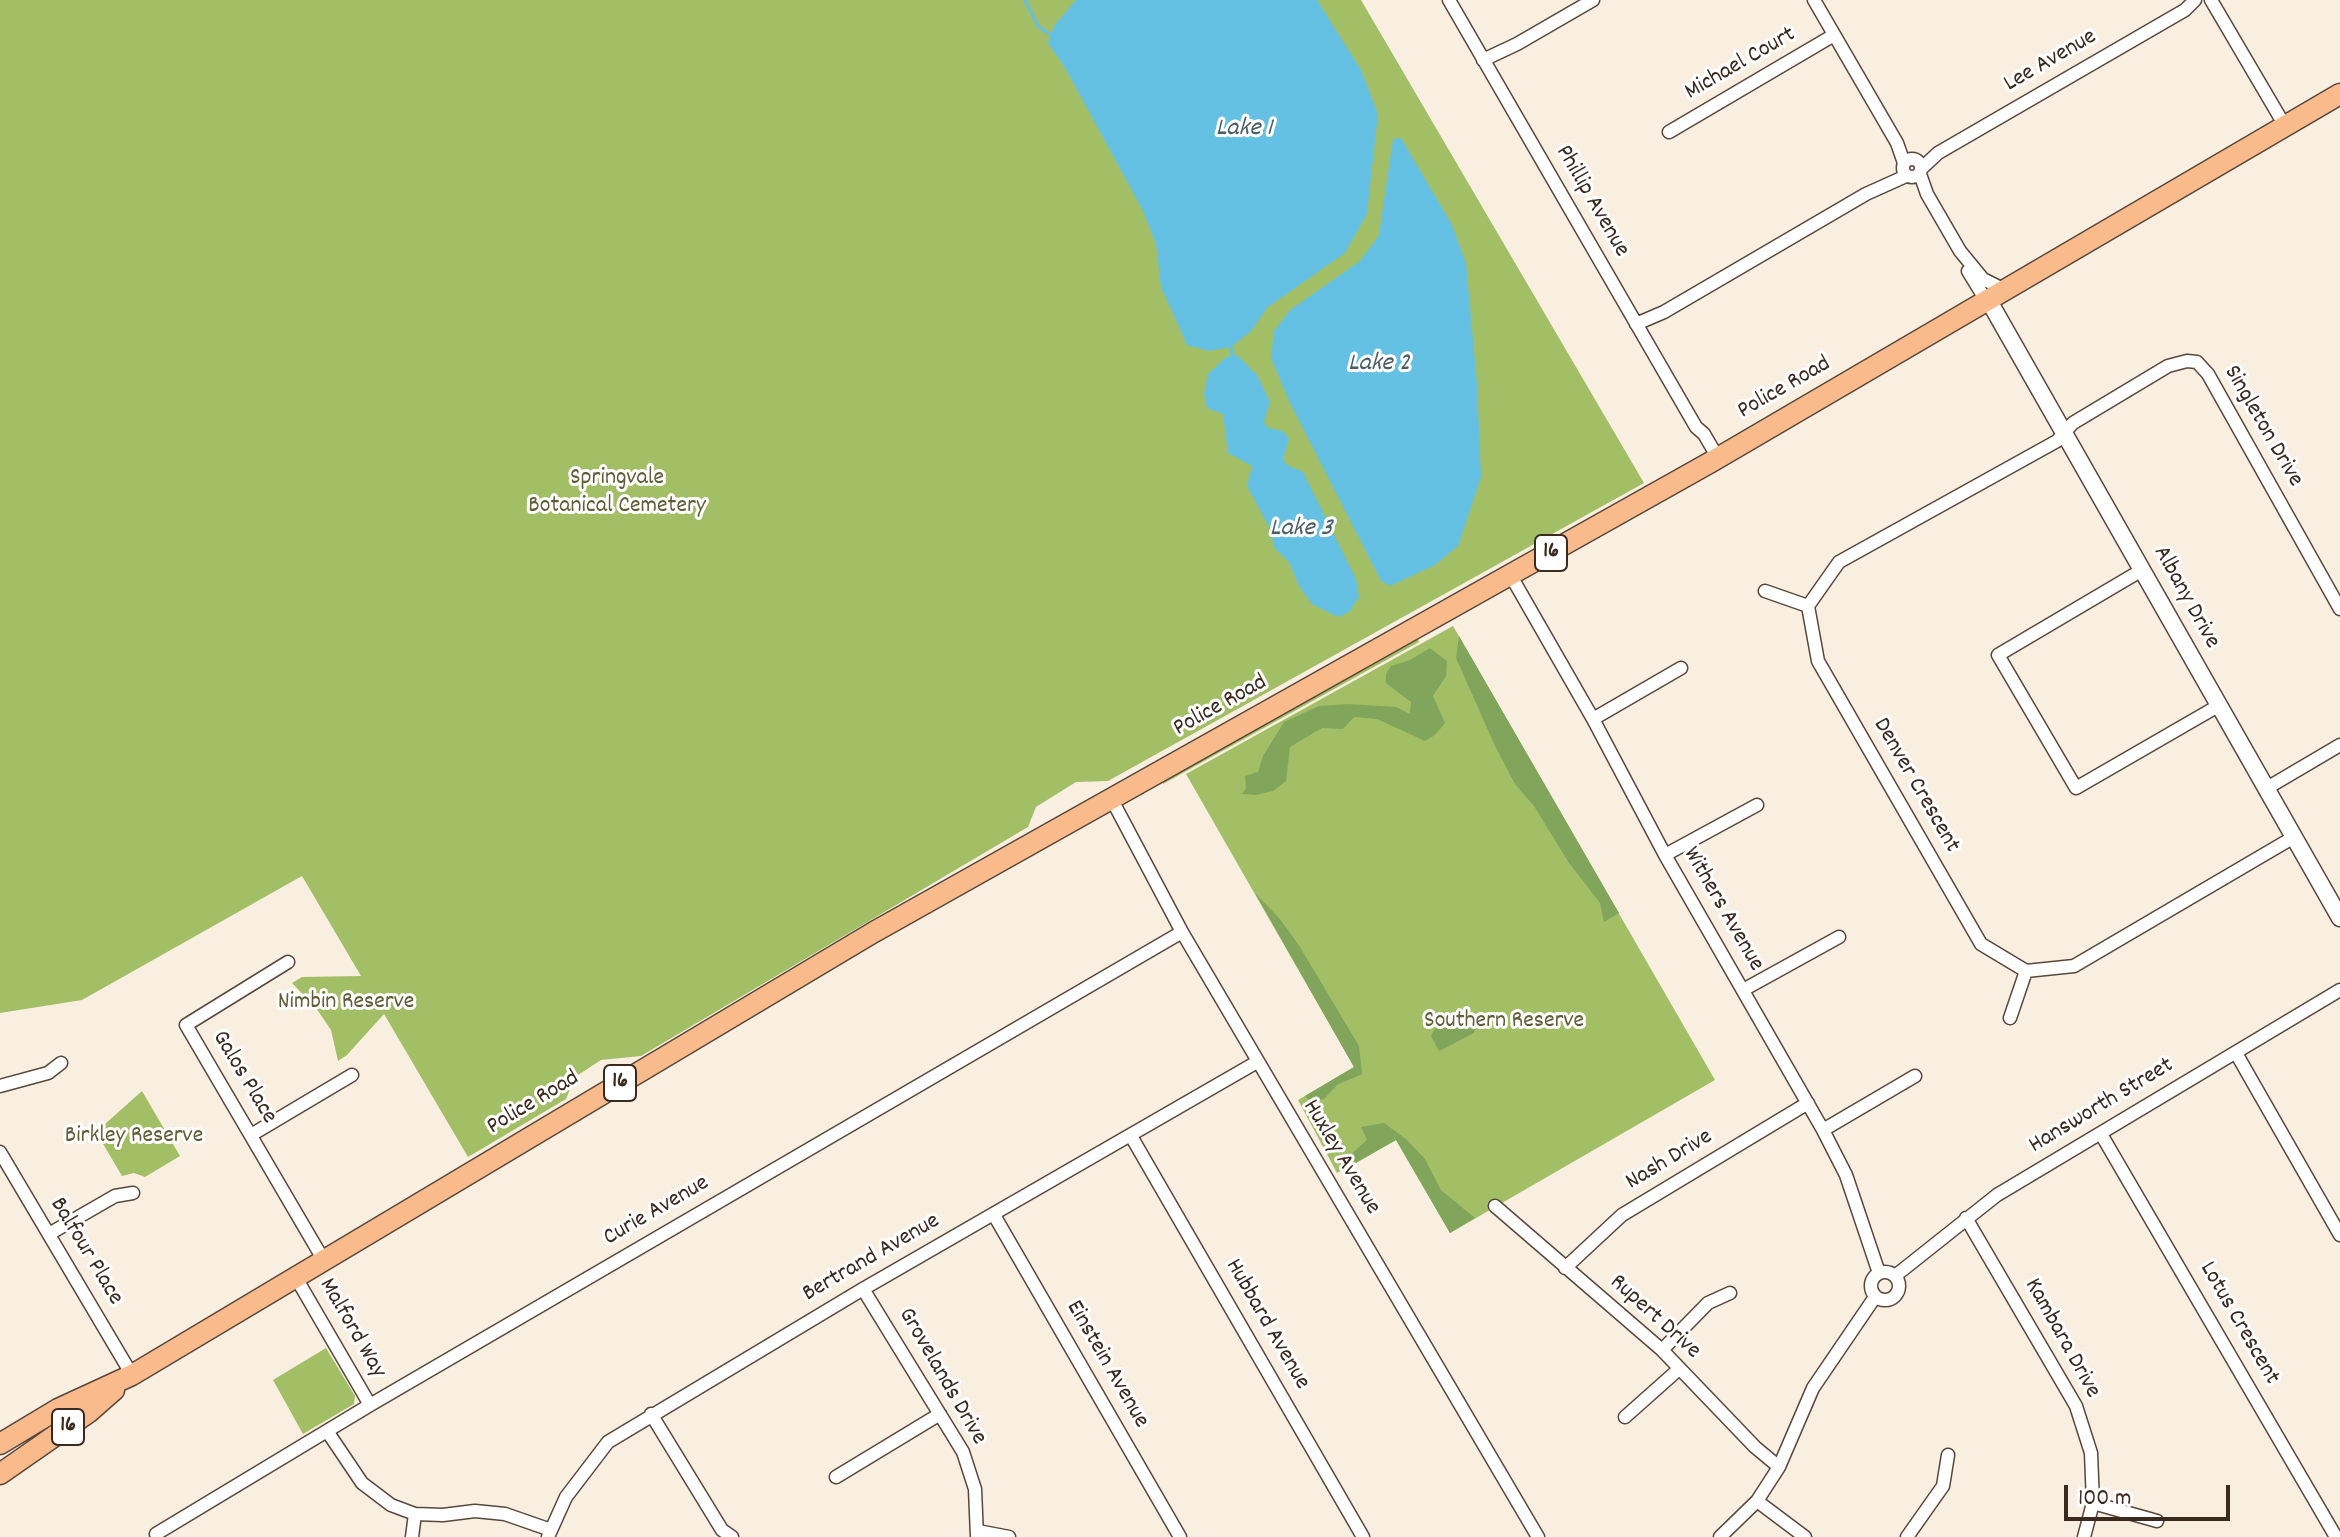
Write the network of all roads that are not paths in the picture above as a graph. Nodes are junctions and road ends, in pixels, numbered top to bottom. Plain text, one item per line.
1 (1449, 0) edge
2 (1593, 0) edge
3 (1814, 0) edge
4 (2195, 0) edge
5 (2212, 0) edge
6 (2185, 10) junction
7 (1834, 35) junction
8 (1485, 63) junction
9 (2340, 94) edge
10 (2285, 126) junction
11 (1669, 132) dead end
12 (1912, 168) junction
13 (1960, 251) junction
14 (1994, 298) junction
15 (1638, 328) junction
16 (2063, 434) junction
17 (1714, 460) junction
18 (2142, 570) junction
19 (1511, 576) junction
20 (1765, 591) dead end
21 (1808, 606) junction
22 (2340, 609) edge
23 (1681, 668) dead end
24 (2218, 706) junction
25 (1593, 719) junction
26 (2340, 745) edge
27 (2267, 788) junction
28 (1111, 798) junction
29 (1757, 805) dead end
30 (2294, 837) junction
31 (1665, 855) junction
32 (2340, 918) edge
33 (1182, 932) junction
34 (1839, 937) dead end
35 (288, 962) dead end
36 (2026, 971) junction
37 (1743, 990) junction
38 (2340, 990) edge
39 (2010, 1018) dead end
40 (2236, 1053) junction
41 (1257, 1062) junction
42 (61, 1063) dead end
43 (352, 1075) dead end
44 (1915, 1076) dead end
45 (0, 1086) edge
46 (1808, 1103) junction
47 (1823, 1130) junction
48 (2101, 1134) junction
49 (251, 1135) junction
50 (1131, 1136) junction
51 (0, 1152) edge
52 (133, 1193) dead end
53 (1495, 1206) dead end
54 (994, 1215) junction
55 (1966, 1218) junction
56 (49, 1234) junction
57 (2340, 1235) edge
58 (323, 1259) junction
59 (1565, 1268) junction
60 (1879, 1273) junction
61 (295, 1276) junction
62 (1895, 1276) junction
63 (863, 1289) junction
64 (1730, 1293) dead end
65 (1875, 1297) junction
66 (1662, 1350) junction
67 (1679, 1369) junction
68 (132, 1375) junction
69 (370, 1405) junction
70 (651, 1414) junction
71 (940, 1414) junction
72 (1625, 1417) dead end
73 (327, 1431) junction
74 (0, 1444) edge
75 (1948, 1455) dead end
76 (1779, 1467) junction
77 (0, 1474) edge
78 (836, 1477) dead end
79 (1757, 1501) junction
80 (2093, 1503) junction
81 (415, 1514) junction
82 (2157, 1521) dead end
83 (550, 1533) edge
84 (156, 1534) dead end
85 (978, 1534) edge
86 (412, 1537) edge
87 (732, 1537) edge
88 (1009, 1537) edge
89 (1180, 1537) edge
90 (1363, 1537) edge
91 (1538, 1537) edge
92 (1720, 1537) edge
93 (1805, 1537) edge
94 (1907, 1537) edge
95 (2084, 1537) edge
96 (2338, 1537) edge

1 - 8 street, Phillip Avenue
2 - 8 street
3 - 7 street
4 - 6 street, Lee Avenue
5 - 6 street, Lee Avenue
5 - 10 street
6 - 12 street, Lee Avenue
7 - 11 street, Michael Court
7 - 12 street
8 - 15 street, Phillip Avenue
9 - 10 main road, Police Road / 16
10 - 14 main road, Police Road / 16
12 - 13 street
12 - 15 street, Lee Avenue
13 - 14 street
13 - 14 street
14 - 16 street, Albany Drive
14 - 17 main road, Police Road / 16
15 - 17 street, Phillip Avenue
16 - 18 street, Albany Drive
16 - 21 street
16 - 22 street, Singleton Drive
17 - 19 main road, Police Road / 16
18 - 24 street, Albany Drive
18 - 24 street
19 - 25 street, Withers Avenue
19 - 28 main road, Police Road / 16
20 - 21 street
21 - 36 street, Denver Crescent
23 - 25 street
24 - 27 street, Albany Drive
25 - 31 street, Withers Avenue
26 - 27 street
27 - 30 street, Albany Drive
28 - 33 street, Huxley Avenue
28 - 58 main road, Police Road / 16
29 - 31 street
30 - 32 street, Albany Drive
30 - 36 street
31 - 37 street, Withers Avenue
33 - 41 street, Huxley Avenue
33 - 69 street, Curie Avenue
34 - 37 street
35 - 49 street, Galos Place
36 - 39 street
37 - 46 street, Withers Avenue
38 - 40 street, Hansworth Street
40 - 48 street, Hansworth Street
40 - 57 street
41 - 50 street, Bertrand Avenue
41 - 91 street, Huxley Avenue
42 - 45 street
43 - 49 street
44 - 47 street
46 - 47 street, Withers Avenue
46 - 59 street, Nash Drive
47 - 60 street, Withers Avenue
48 - 55 street, Hansworth Street
48 - 96 street, Lotus Crescent
49 - 58 street, Galos Place
50 - 54 street, Bertrand Avenue
50 - 90 street, Hubbard Avenue
51 - 56 street, Balfour Place
52 - 56 street
53 - 59 street, Rupert Drive
54 - 63 street, Bertrand Avenue
54 - 89 street, Einstein Avenue
55 - 62 street, Hansworth Street
55 - 80 street, Kambara Drive
56 - 68 street, Balfour Place
58 - 61 main road, Police Road / 16
59 - 66 street, Rupert Drive
60 - 62 street
60 - 65 street
61 - 68 main road, Police Road / 16
61 - 69 street, Malford Way
62 - 65 street
63 - 70 street, Bertrand Avenue
63 - 71 street, Grovelands Drive
64 - 66 street
65 - 76 street
66 - 67 street, Rupert Drive
67 - 72 street
67 - 76 street, Rupert Drive
68 - 74 main road, Police Road / 16
68 - 77 main road, Police Road / 16
69 - 73 street, Curie Avenue
70 - 83 street, Bertrand Avenue
70 - 87 street
71 - 78 street
71 - 85 street, Grovelands Drive
73 - 81 street
73 - 84 street, Curie Avenue
75 - 94 street
76 - 79 street
79 - 92 street
79 - 93 street
80 - 82 street
80 - 95 street, Kambara Drive
81 - 83 street
81 - 86 street
85 - 88 street

